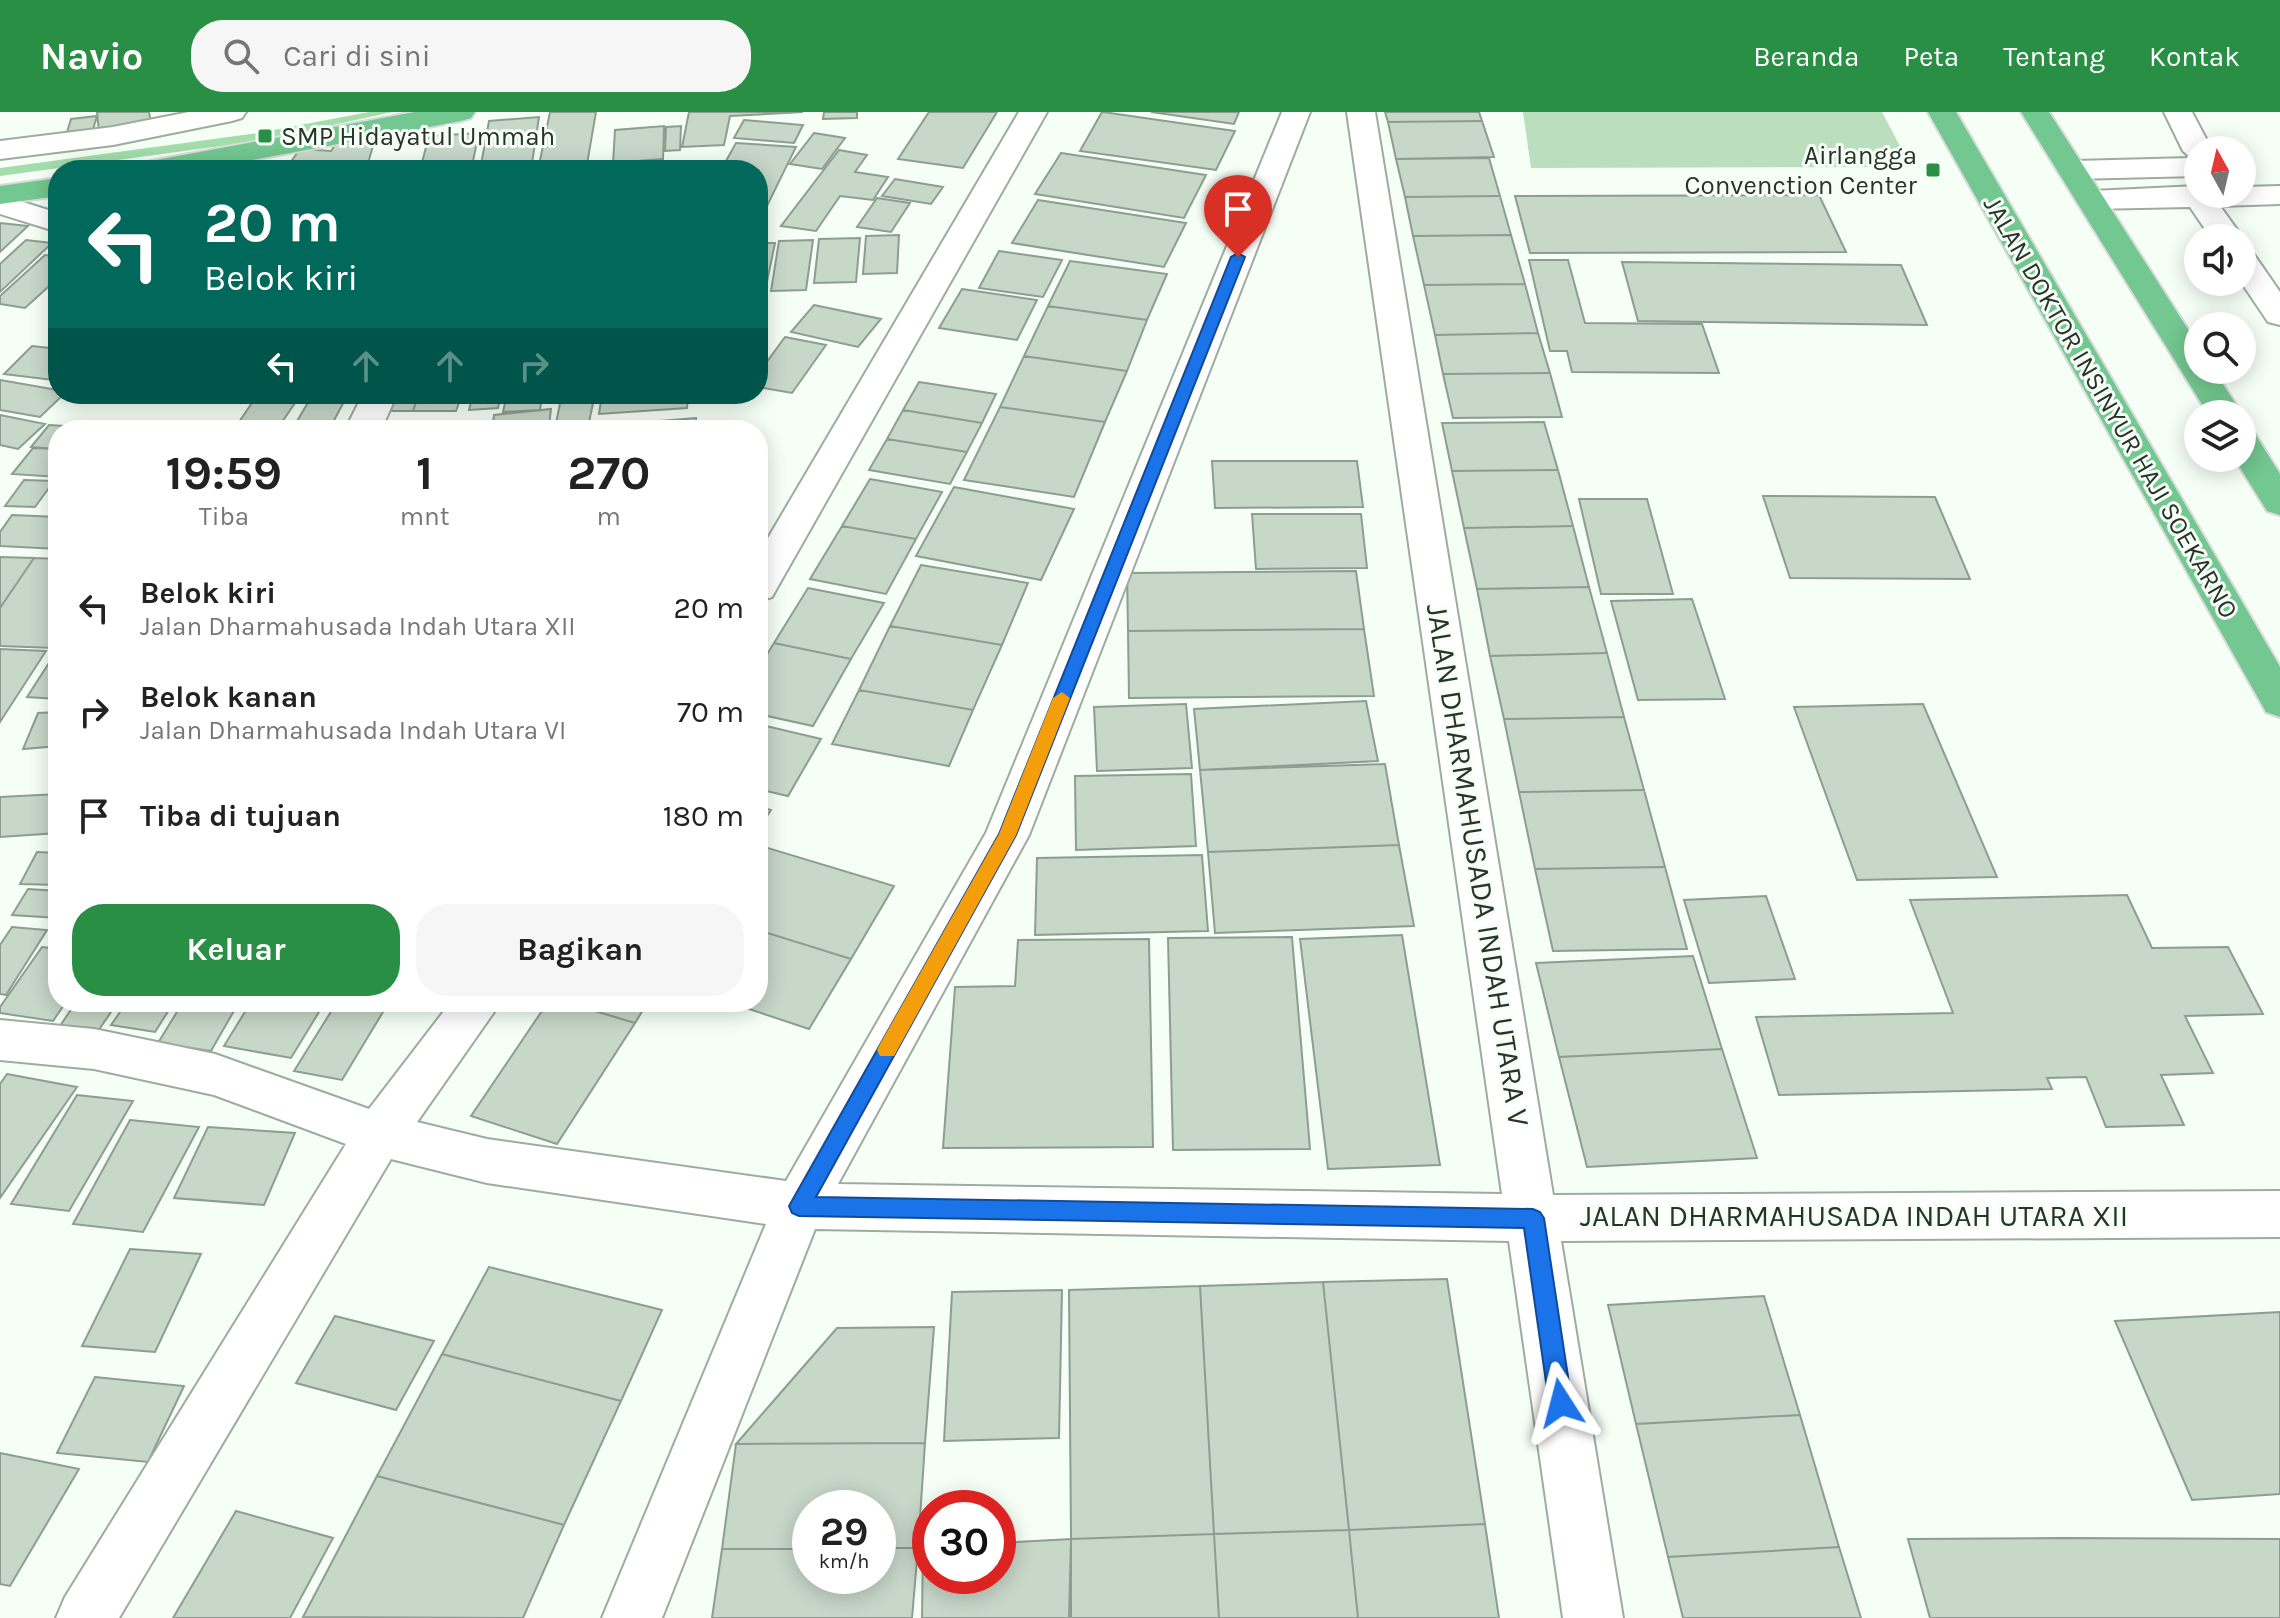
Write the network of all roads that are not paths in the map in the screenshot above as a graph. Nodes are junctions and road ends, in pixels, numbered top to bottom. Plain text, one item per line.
1 (232, 112) edge
2 (1033, 112) edge
3 (1296, 112) edge
4 (1361, 112) edge
5 (1942, 112) edge
6 (2035, 112) edge
7 (2178, 112) edge
8 (446, 113) edge
9 (2190, 136) edge
10 (0, 150) edge
11 (203, 160) edge
12 (2074, 170) junction
13 (2184, 180) edge
14 (2184, 186) edge
15 (48, 188) edge
16 (2256, 191) edge
17 (0, 195) edge
18 (2280, 195) edge
19 (2092, 200) junction
20 (0, 204) edge
21 (48, 220) edge
22 (2258, 270) edge
23 (2280, 315) edge
24 (2216, 400) edge
25 (2256, 464) edge
26 (2280, 503) edge
27 (768, 571) edge
28 (2280, 702) edge
29 (470, 1012) edge
30 (0, 1040) edge
31 (379, 1134) junction
32 (799, 1206) junction
33 (2280, 1214) edge
34 (1533, 1218) junction
35 (86, 1618) edge
36 (632, 1618) edge
37 (1593, 1618) edge

1 - 10 street
2 - 27 street
3 - 32 street
4 - 34 street, JALAN DHARMAHUSADA INDAH UTARA V
5 - 28 main road, JALAN DOKTOR INSINYUR HAJI SOEKARNO
6 - 12 main road
7 - 9 street
8 - 11 main road
12 - 13 street
12 - 19 main road
14 - 19 street
15 - 17 main road
16 - 18 street
19 - 24 main road
20 - 21 street
22 - 23 street
25 - 26 main road
29 - 31 street
30 - 31 street, JALAN DHARMAHUSADA INDAH UTARA XII
31 - 32 street, JALAN DHARMAHUSADA INDAH UTARA XII
31 - 35 street
32 - 34 street, JALAN DHARMAHUSADA INDAH UTARA XII
32 - 36 street
33 - 34 street, JALAN DHARMAHUSADA INDAH UTARA XII
34 - 37 street, JALAN DHARMAHUSADA INDAH UTARA V

